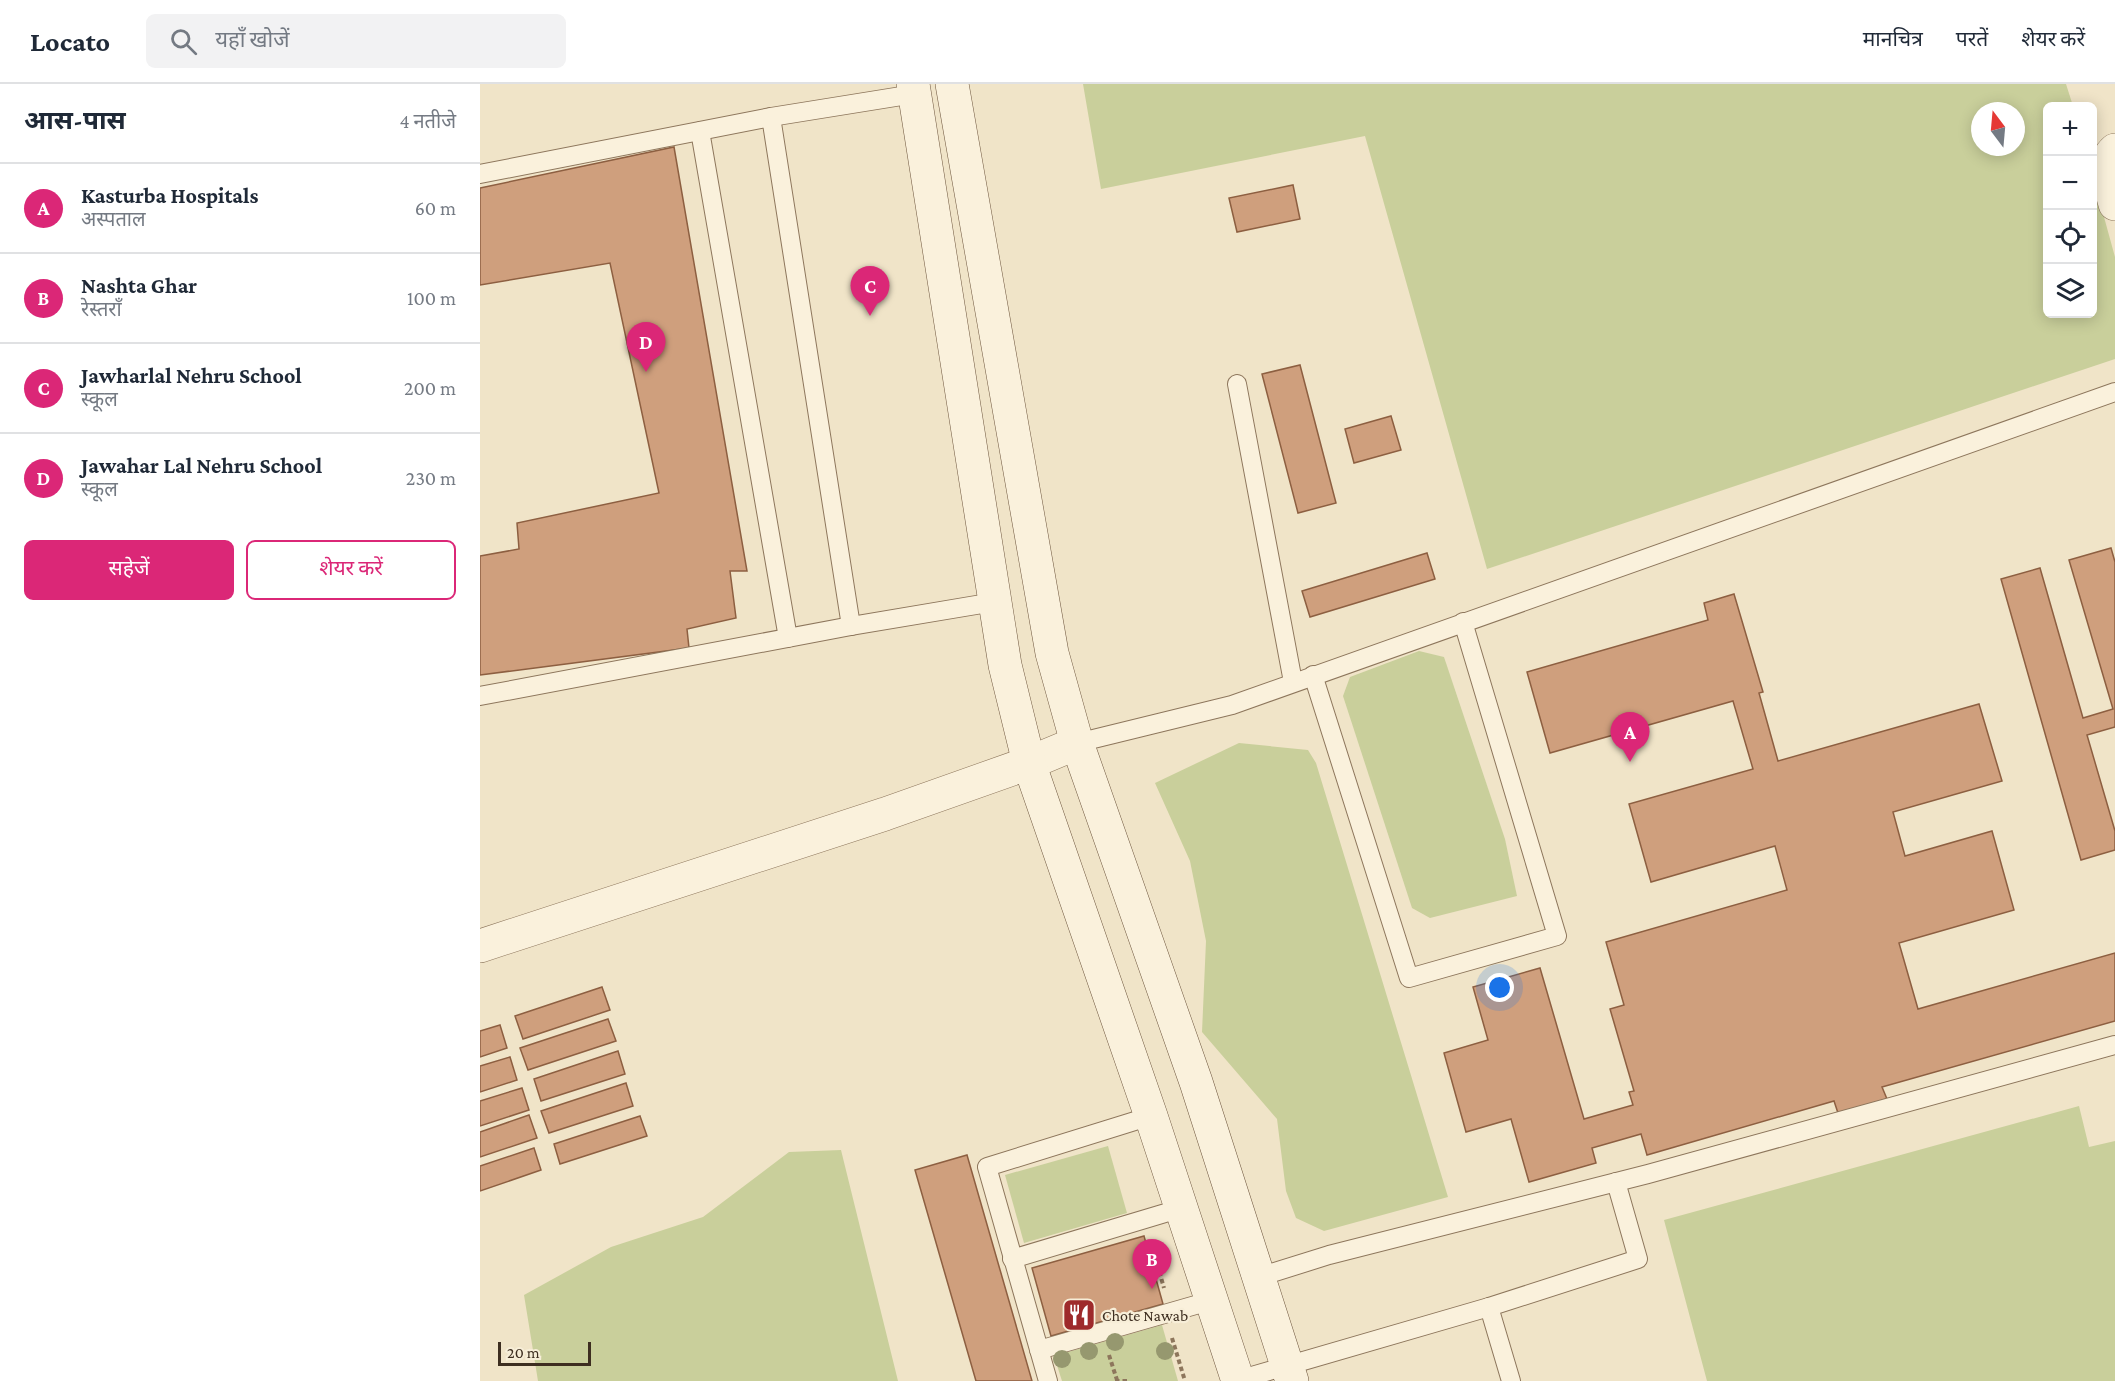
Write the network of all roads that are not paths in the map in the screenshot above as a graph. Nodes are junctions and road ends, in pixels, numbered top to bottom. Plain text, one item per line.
1 (952, 84) edge
2 (914, 89) edge
3 (771, 117) junction
4 (700, 131) junction
5 (2115, 150) edge
6 (480, 174) edge
7 (2115, 204) edge
8 (1237, 384) dead end
9 (2115, 392) edge
10 (994, 602) junction
11 (1463, 622) junction
12 (851, 626) junction
13 (788, 638) junction
14 (1313, 675) junction
15 (1293, 682) junction
16 (480, 696) edge
17 (1077, 743) junction
18 (1029, 763) junction
19 (480, 946) edge
20 (2115, 1045) edge
21 (1151, 1116) junction
22 (1616, 1182) junction
23 (1182, 1208) junction
24 (1012, 1259) junction
25 (1200, 1262) junction
26 (1254, 1262) junction
27 (1213, 1300) junction
28 (1488, 1306) junction
29 (1039, 1350) junction
30 (1290, 1373) edge
31 (1048, 1381) edge
32 (1238, 1381) edge
33 (1511, 1381) edge

1 - 17 main road
2 - 3 lane
2 - 10 main road
3 - 4 lane
3 - 12 lane
4 - 6 lane
4 - 13 lane
5 - 7 main road
8 - 15 lane
9 - 11 lane
10 - 12 lane
10 - 18 main road
11 - 14 lane
11 - 14 lane
12 - 13 lane
13 - 16 lane
14 - 15 lane
15 - 17 lane
17 - 18 main road
17 - 26 main road
18 - 19 main road
18 - 21 main road
20 - 22 lane
21 - 23 main road
21 - 24 lane
22 - 26 lane
22 - 28 lane
23 - 24 lane
23 - 25 main road
24 - 29 lane
25 - 26 main road
25 - 27 main road
26 - 30 main road
27 - 29 lane
27 - 32 main road
28 - 30 lane
28 - 33 lane
29 - 31 lane
30 - 32 lane

